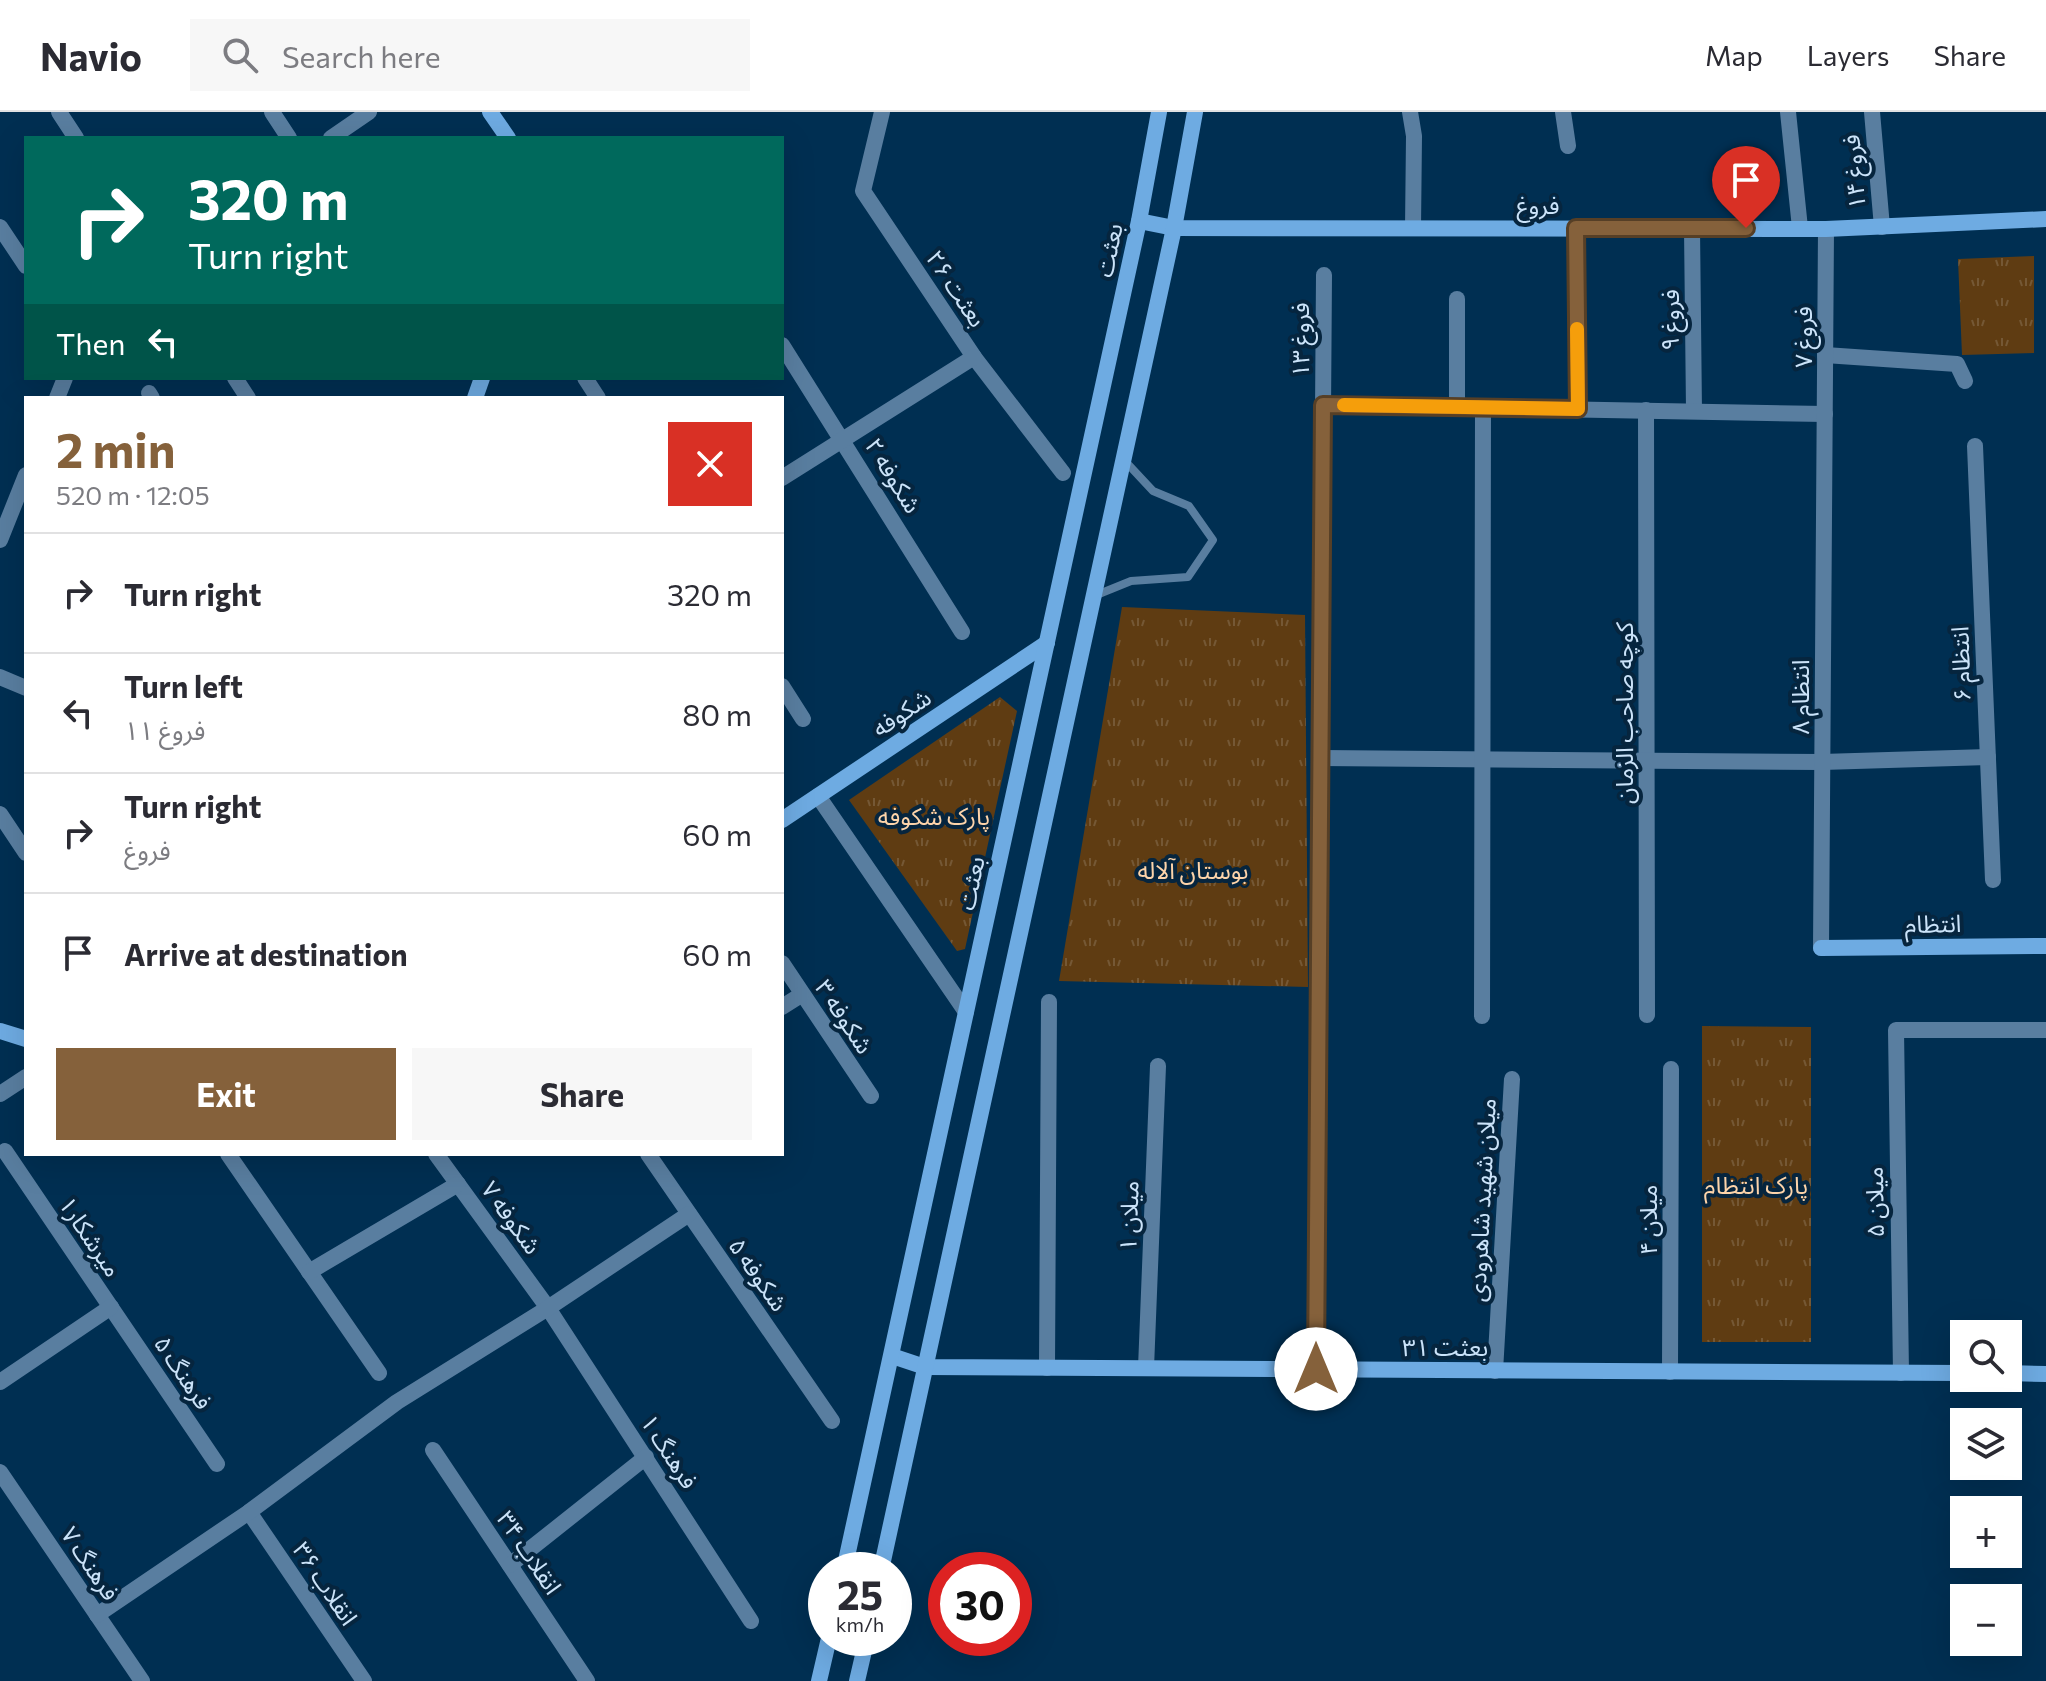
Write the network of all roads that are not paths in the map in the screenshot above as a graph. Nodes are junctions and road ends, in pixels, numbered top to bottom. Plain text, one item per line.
1 (59, 112) edge
2 (272, 112) edge
3 (369, 112) edge
4 (490, 112) edge
5 (882, 112) edge
6 (1159, 112) edge
7 (1195, 112) edge
8 (1410, 112) edge
9 (1563, 112) edge
10 (1788, 112) edge
11 (1872, 112) edge
12 (75, 136) edge
13 (288, 136) edge
14 (334, 136) edge
15 (507, 136) edge
16 (1568, 146) dead end
17 (2046, 219) edge
18 (1139, 221) junction
19 (0, 227) edge
20 (1882, 227) junction
21 (1174, 228) junction
22 (1413, 228) junction
23 (1576, 228) junction
24 (1692, 228) junction
25 (1800, 228) junction
26 (1826, 229) junction
27 (24, 263) edge
28 (1324, 275) dead end
29 (1457, 299) dead end
30 (784, 348) edge
31 (1825, 355) junction
32 (974, 357) junction
33 (1965, 381) dead end
34 (1323, 405) junction
35 (1457, 407) junction
36 (1483, 407) junction
37 (1578, 409) junction
38 (1646, 410) junction
39 (1694, 411) junction
40 (1825, 414) junction
41 (844, 440) junction
42 (1825, 446) joint
43 (1975, 446) dead end
44 (1123, 459) junction
45 (1063, 473) dead end
46 (784, 477) edge
47 (24, 480) edge
48 (0, 540) edge
49 (1093, 596) junction
50 (962, 632) dead end
51 (1047, 643) junction
52 (0, 677) edge
53 (24, 687) edge
54 (784, 689) edge
55 (803, 719) dead end
56 (1988, 757) junction
57 (1320, 758) junction
58 (1482, 760) junction
59 (1647, 761) junction
60 (1822, 762) junction
61 (818, 796) junction
62 (0, 814) edge
63 (784, 819) edge
64 (24, 850) edge
65 (1993, 880) dead end
66 (2046, 946) edge
67 (1821, 948) joint
68 (784, 966) edge
69 (801, 995) junction
70 (1049, 1002) dead end
71 (784, 1006) edge
72 (966, 1012) junction
73 (1647, 1015) dead end
74 (1482, 1016) dead end
75 (2046, 1030) edge
76 (0, 1031) edge
77 (24, 1038) edge
78 (1158, 1066) dead end
79 (1671, 1069) dead end
80 (24, 1078) edge
81 (1512, 1079) dead end
82 (0, 1094) edge
83 (871, 1096) dead end
84 (5, 1151) dead end
85 (229, 1156) edge
86 (437, 1156) edge
87 (649, 1156) edge
88 (458, 1184) junction
89 (689, 1214) junction
90 (309, 1272) junction
91 (111, 1307) junction
92 (548, 1308) junction
93 (892, 1356) junction
94 (925, 1367) junction
95 (1047, 1368) junction
96 (1146, 1368) junction
97 (1316, 1369) junction
98 (1495, 1371) junction
99 (1670, 1372) junction
100 (379, 1373) dead end
101 (1901, 1373) junction
102 (1950, 1373) edge
103 (2022, 1373) edge
104 (2046, 1374) edge
105 (0, 1382) edge
106 (832, 1421) dead end
107 (433, 1450) dead end
108 (646, 1457) junction
109 (217, 1464) dead end
110 (0, 1472) edge
111 (249, 1512) junction
112 (848, 1552) edge
113 (885, 1552) edge
114 (510, 1565) junction
115 (97, 1615) junction
116 (751, 1621) dead end
117 (825, 1656) edge
118 (863, 1656) edge
119 (142, 1681) edge
120 (364, 1681) edge
121 (587, 1681) edge
122 (819, 1681) edge
123 (857, 1681) edge

1 - 12 street
2 - 13 street
3 - 14 street
4 - 15 main road
5 - 32 street, بعثت ۲۶
6 - 18 main road, بعثت
7 - 21 main road
8 - 22 street
9 - 16 street
10 - 25 street
11 - 20 street, فروغ ۱۴
17 - 20 main road, فروغ
18 - 21 main road, فروغ
18 - 51 main road, بعثت
19 - 27 street
20 - 26 main road, فروغ
21 - 22 main road, فروغ
21 - 44 main road
22 - 23 main road, فروغ
23 - 24 main road, فروغ
23 - 37 street
24 - 25 main road, فروغ
24 - 39 street, فروغ ۹
25 - 26 main road, فروغ
26 - 31 street, فروغ ۷
28 - 34 street, فروغ ۱۳
29 - 35 street
30 - 41 street, شکوفه ۲
31 - 33 street
31 - 40 street, فروغ ۷
32 - 41 street
32 - 45 street, بعثت ۲۶
34 - 35 street
34 - 57 street, فروغ ۱۳
35 - 36 street
36 - 37 street
36 - 58 street
37 - 38 street
38 - 39 street
38 - 59 street, کوچه صاحب الزمان
39 - 40 street
40 - 42 street, فروغ ۷
41 - 46 street
41 - 50 street, شکوفه ۲
42 - 60 street, انتظام ۸
43 - 56 street, انتظام ۶
44 - 49 main road
44 - 49 lane
47 - 48 street
49 - 94 main road
51 - 61 main road, شکوفه
51 - 72 main road, بعثت
52 - 53 street
54 - 55 street
56 - 60 street
56 - 65 street, انتظام ۶
57 - 58 street
57 - 97 street, فروغ ۱۳
58 - 59 street
58 - 74 street
59 - 60 street
59 - 73 street, کوچه صاحب الزمان
60 - 67 street, انتظام ۸
61 - 63 main road, شکوفه
61 - 72 street
62 - 64 street
66 - 67 main road, انتظام
68 - 69 street, شکوفه ۳
69 - 71 street
69 - 83 street, شکوفه ۳
70 - 95 street
72 - 93 main road, بعثت
75 - 101 street, میلان ۵
76 - 77 main road
78 - 96 street, میلان ۱
79 - 99 street, میلان ۴
80 - 82 street
81 - 98 street, میلان شهید شاهرودی
84 - 91 street, میرشکار۱
85 - 90 street
86 - 88 street, شکوفه ۷
87 - 89 street, شکوفه ۵
88 - 90 street
88 - 92 street, شکوفه ۷
89 - 92 street
89 - 106 street, شکوفه ۵
90 - 100 street
91 - 105 street
91 - 109 street, فرهنگ ۵
92 - 108 street, فرهنگ ۱
92 - 111 street
93 - 94 main road, بعثت ۳۱
93 - 112 main road, بعثت
94 - 95 main road, بعثت ۳۱
94 - 113 main road
95 - 96 main road, بعثت ۳۱
96 - 97 main road, بعثت ۳۱
97 - 98 main road, بعثت ۳۱
98 - 99 main road, بعثت ۳۱
99 - 101 main road, بعثت ۳۱
101 - 102 main road, بعثت ۳۱
103 - 104 main road
107 - 114 street, انقلاب ۳۴
108 - 114 street
108 - 116 street, فرهنگ ۱
110 - 115 street, فرهنگ ۷
111 - 115 street
111 - 120 street, انقلاب ۳۶
114 - 121 street, انقلاب ۳۴
115 - 119 street, فرهنگ ۷
117 - 122 main road
118 - 123 main road

